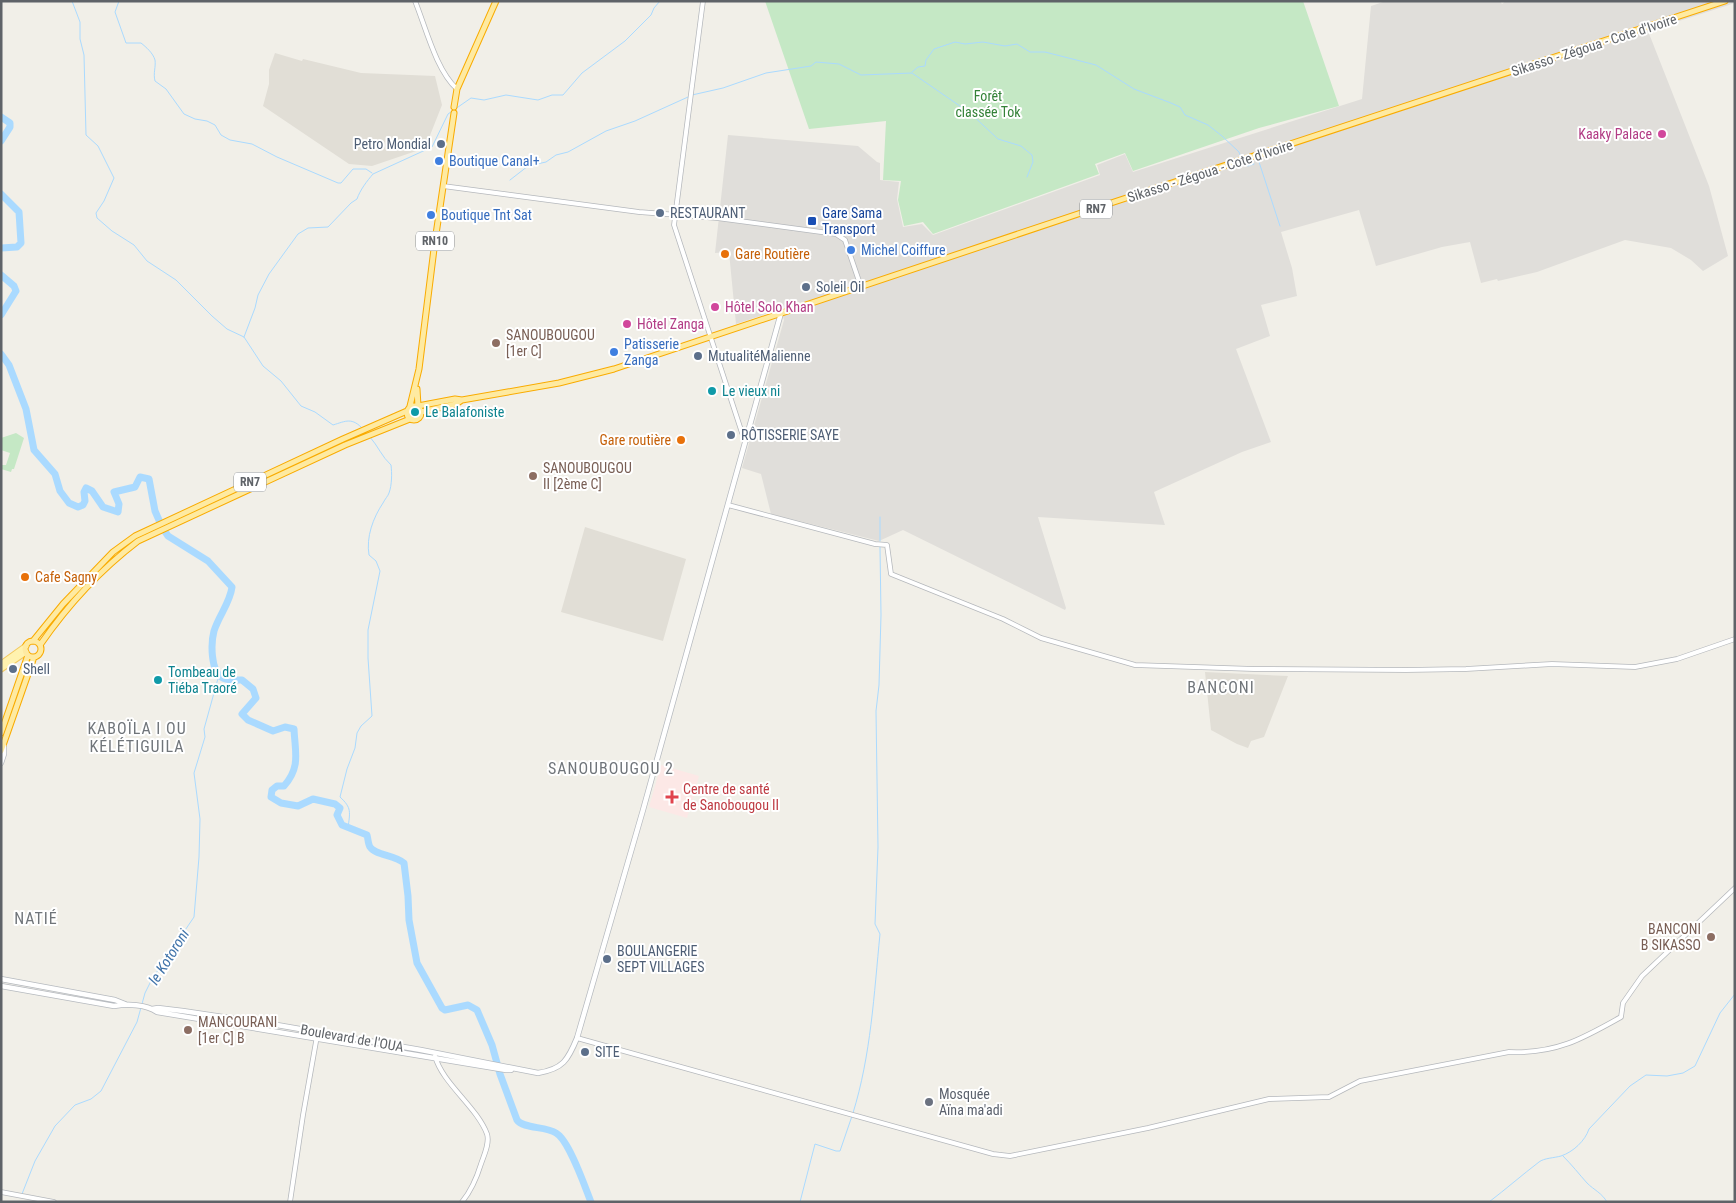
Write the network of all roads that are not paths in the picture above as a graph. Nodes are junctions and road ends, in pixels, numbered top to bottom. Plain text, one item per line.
1 (415, 1) edge
2 (496, 1) edge
3 (703, 1) edge
4 (1725, 1) edge
5 (457, 89) junction
6 (443, 186) junction
7 (675, 215) junction
8 (861, 287) junction
9 (781, 313) junction
10 (711, 336) junction
11 (416, 386) junction
12 (462, 400) junction
13 (418, 406) junction
14 (409, 409) junction
15 (422, 412) junction
16 (410, 419) junction
17 (371, 430) junction
18 (746, 440) junction
19 (728, 505) junction
20 (155, 529) junction
21 (1735, 639) edge
22 (33, 641) junction
23 (40, 644) junction
24 (29, 652) junction
25 (1, 664) edge
26 (1, 669) edge
27 (1, 733) edge
28 (4, 744) junction
29 (1, 751) edge
30 (1, 763) edge
31 (1735, 888) edge
32 (1, 979) edge
33 (1, 986) edge
34 (126, 1004) junction
35 (152, 1009) junction
36 (318, 1032) junction
37 (317, 1038) junction
38 (577, 1038) junction
39 (435, 1055) junction
40 (1, 1192) edge
41 (54, 1202) edge
42 (290, 1202) edge
43 (462, 1202) edge

1 - 5 street
2 - 5 highway, RN10
3 - 7 street
4 - 8 highway, Sikasso - Zégoua - Cote d'Ivoire / RN7
5 - 6 highway, RN10
6 - 7 street
6 - 11 highway, RN10
7 - 8 street
7 - 10 street
8 - 9 highway, Sikasso - Zégoua - Cote d'Ivoire / RN7
9 - 10 highway, Sikasso - Zégoua - Cote d'Ivoire / RN7
9 - 18 main road, Boulevard de l'OUA
10 - 12 highway, Sikasso - Zégoua - Cote d'Ivoire / RN7
10 - 18 street
11 - 13 highway, RN10
11 - 14 highway, RN10
12 - 13 highway, RN7
12 - 15 highway, RN7
13 - 14 highway, RN7
13 - 15 highway
14 - 16 highway
14 - 17 highway, RN7
15 - 16 highway, RN7
16 - 17 highway, RN7
17 - 20 highway, RN7
18 - 19 main road, Boulevard de l'OUA
19 - 21 street
19 - 38 main road, Boulevard de l'OUA
20 - 22 highway, RN7
20 - 23 highway, RN7
22 - 23 highway
22 - 24 highway, RN7
23 - 24 highway, RN7
24 - 25 main road
24 - 26 main road
24 - 27 highway, RN7
24 - 28 highway, RN7
28 - 29 highway, RN7
28 - 30 main road
31 - 38 street
32 - 34 main road
33 - 34 main road
34 - 35 main road
35 - 36 main road, Boulevard de l'OUA
35 - 37 main road
36 - 37 street
36 - 39 main road, Boulevard de l'OUA
37 - 39 main road
37 - 42 street
38 - 39 main road, Boulevard de l'OUA
39 - 43 street
40 - 41 street

